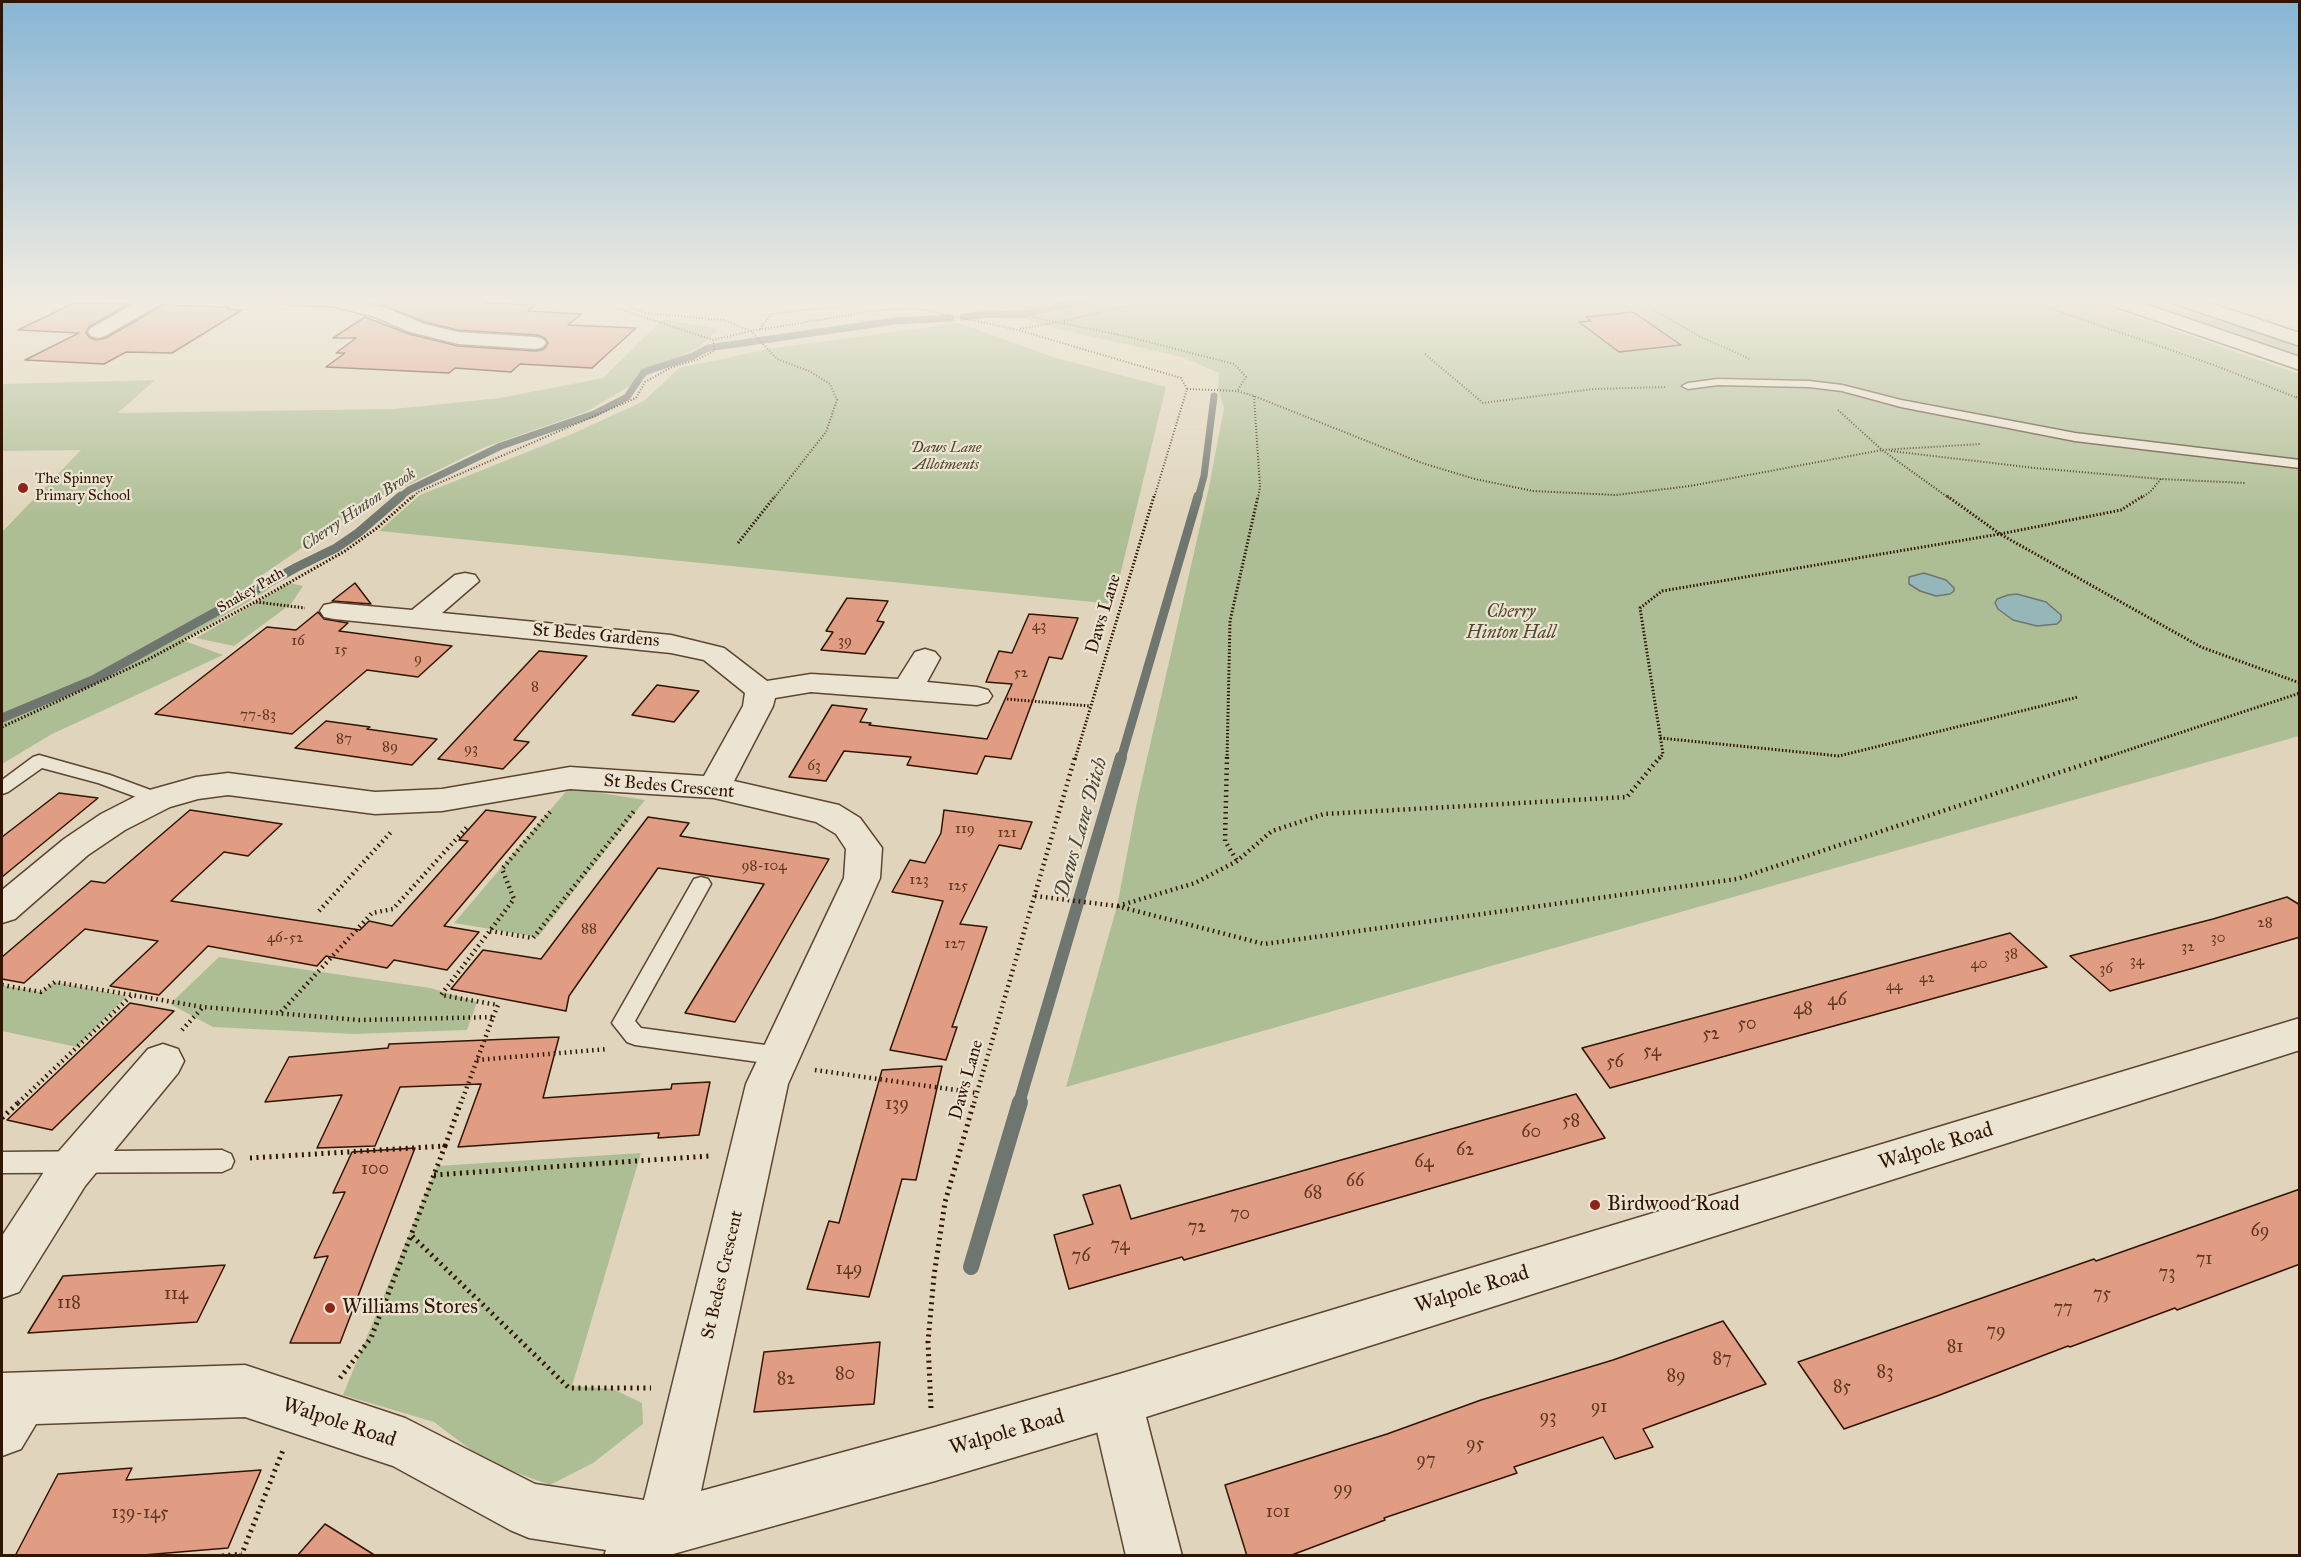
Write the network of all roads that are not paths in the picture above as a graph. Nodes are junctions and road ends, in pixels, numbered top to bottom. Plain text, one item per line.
1 (1692, 382) road end
2 (2300, 464) edge
3 (465, 580) dead end
4 (334, 611) road end
5 (417, 619) junction
6 (925, 658) dead end
7 (908, 688) junction
8 (761, 691) junction
9 (977, 696) road end
10 (714, 787) junction
11 (2, 788) edge
12 (158, 799) junction
13 (701, 884) dead end
14 (2, 910) edge
15 (2300, 1034) edge
16 (778, 1060) junction
17 (163, 1061) dead end
18 (222, 1161) road end
19 (77, 1162) junction
20 (2, 1163) edge
21 (2, 1276) edge
22 (1116, 1401) junction
23 (8, 1409) edge
24 (646, 1537) edge
25 (1154, 1556) edge

1 - 2 lane
3 - 5 street
4 - 5 street, St Bedes Gardens
5 - 8 street, St Bedes Gardens
6 - 7 street
7 - 8 street
7 - 9 street
8 - 10 street
10 - 12 street, St Bedes Crescent
10 - 16 street, St Bedes Crescent
11 - 12 lane
12 - 14 street, St Bedes Crescent
13 - 16 lane
15 - 22 street, Walpole Road
16 - 24 street, St Bedes Crescent
17 - 19 street
18 - 19 lane
19 - 20 lane
19 - 21 street
22 - 24 street, Walpole Road
22 - 25 street
23 - 24 street, Walpole Road

